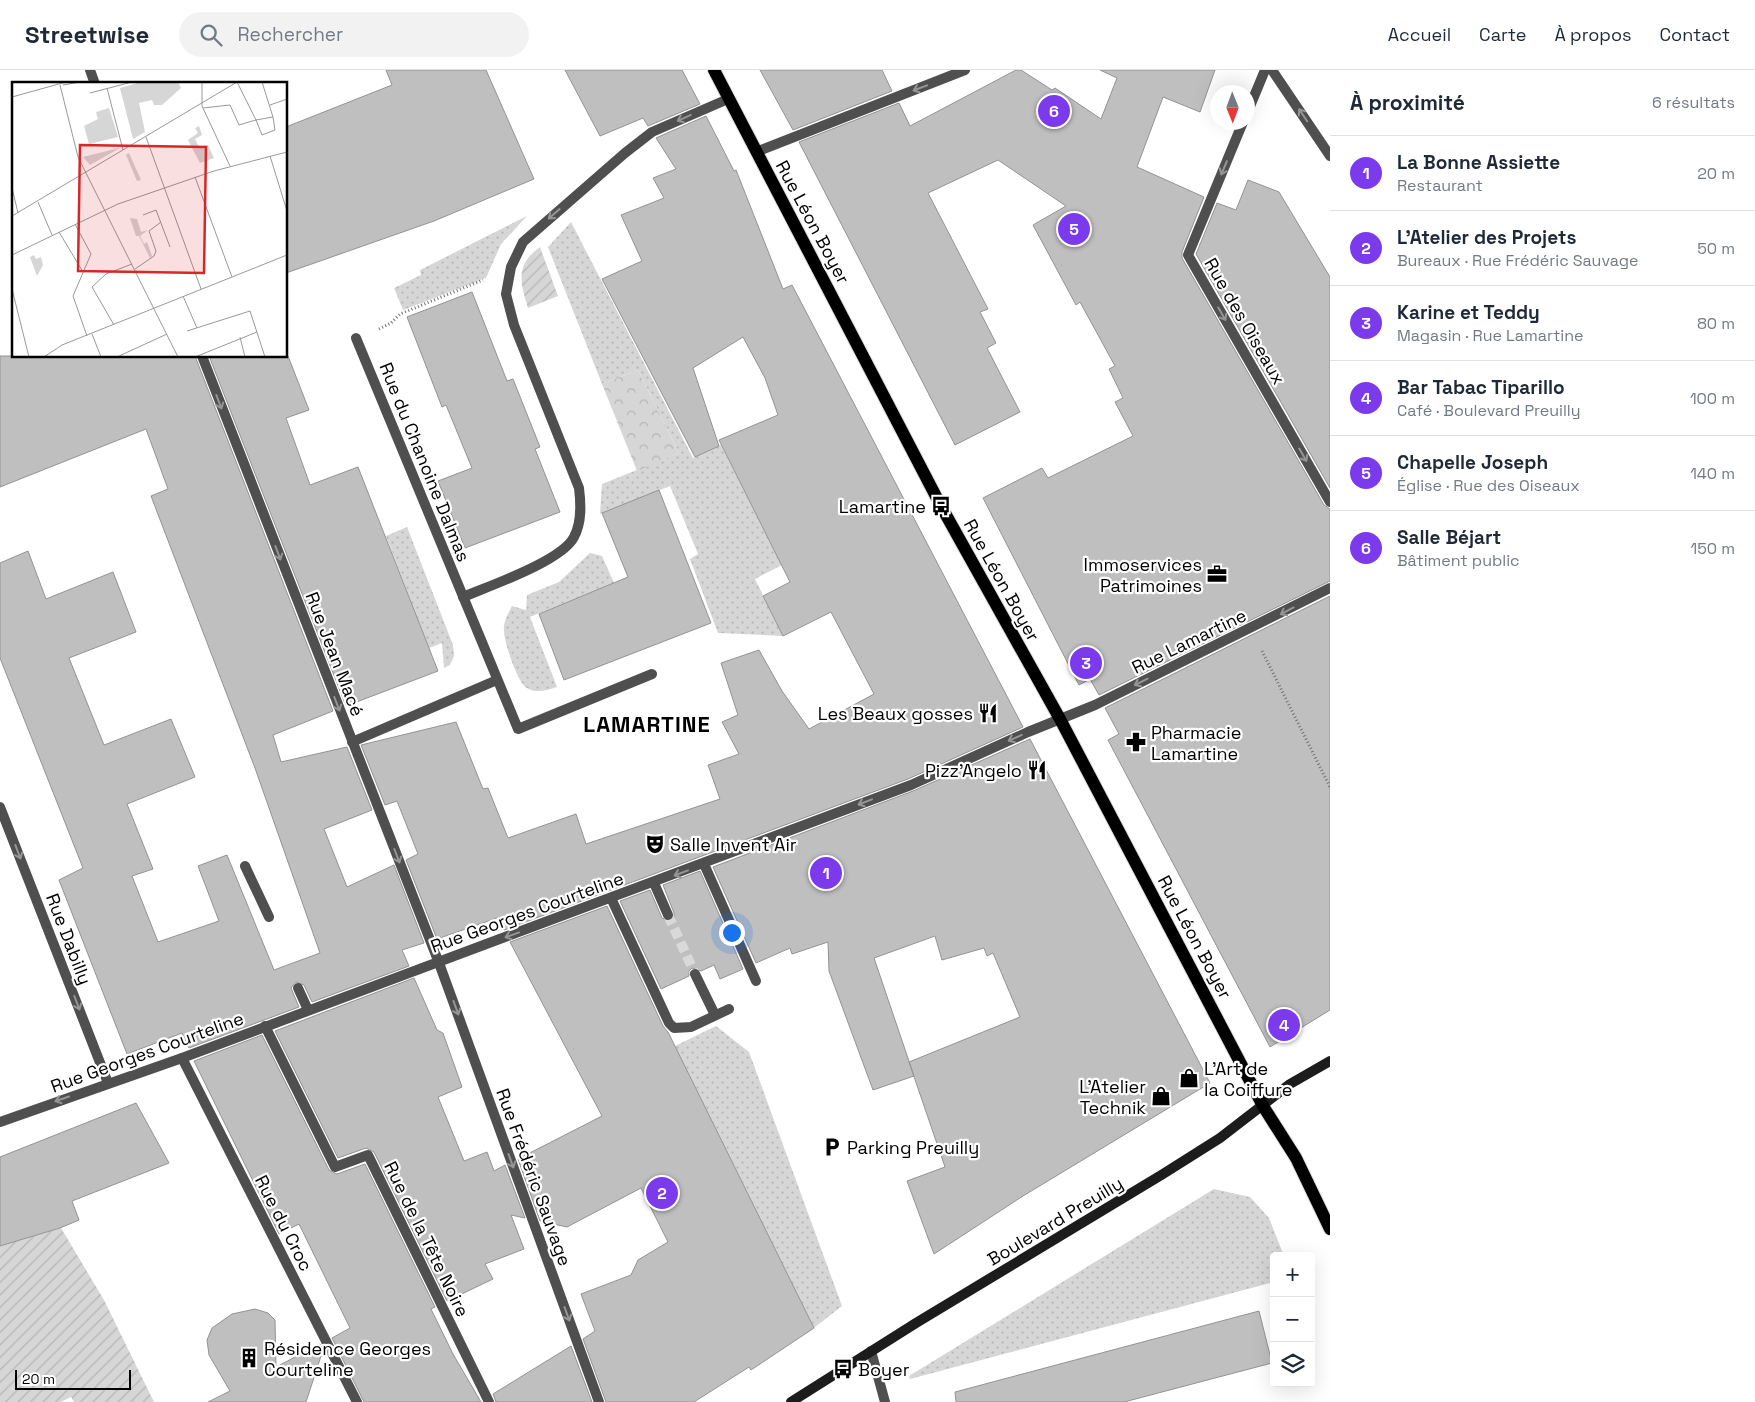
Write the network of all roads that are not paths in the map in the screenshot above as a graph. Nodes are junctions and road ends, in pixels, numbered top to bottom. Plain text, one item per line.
1 (90, 70) edge
2 (714, 70) edge
3 (965, 70) edge
4 (1265, 70) edge
5 (1272, 70) edge
6 (94, 82) edge
7 (1255, 94) edge
8 (728, 98) junction
9 (1240, 130) edge
10 (756, 152) junction
11 (1330, 156) edge
12 (356, 338) road end
13 (203, 358) edge
14 (1330, 502) edge
15 (1330, 588) edge
16 (463, 598) junction
17 (652, 674) dead end
18 (497, 680) junction
19 (1060, 719) junction
20 (352, 742) junction
21 (0, 807) edge
22 (704, 864) junction
23 (245, 866) dead end
24 (654, 883) junction
25 (611, 898) junction
26 (668, 916) tunnel mouth
27 (269, 917) dead end
28 (439, 963) junction
29 (695, 974) tunnel mouth
30 (756, 981) dead end
31 (298, 988) dead end
32 (728, 1009) dead end
33 (308, 1010) junction
34 (715, 1015) junction
35 (265, 1026) junction
36 (182, 1058) junction
37 (1330, 1061) edge
38 (108, 1083) junction
39 (1263, 1106) junction
40 (0, 1122) edge
41 (1330, 1229) edge
42 (871, 1352) junction
43 (357, 1402) edge
44 (489, 1402) edge
45 (599, 1402) edge
46 (791, 1402) edge
47 (885, 1402) edge

1 - 6 street
2 - 8 main road, Rue Léon Boyer
3 -> 10 street
4 - 7 street
11 -> 5 street
8 - 10 main road, Rue Léon Boyer
8 -> 16 street
9 -> 14 street, Rue des Oiseaux
10 - 19 main road, Rue Léon Boyer
12 - 16 street, Rue du Chanoine Dalmas
13 -> 20 street, Rue Jean Macé
15 -> 19 street, Rue Lamartine
16 - 18 street, Rue du Chanoine Dalmas
17 - 18 street, Rue du Chanoine Dalmas
18 - 20 street
19 -> 22 street, Rue Georges Courteline
19 - 39 main road, Rue Léon Boyer
20 -> 28 street, Rue Jean Macé
21 -> 38 street, Rue Dabilly
22 -> 24 street, Rue Georges Courteline
22 - 30 street
23 - 27 street
24 - 25 street, Rue Georges Courteline
24 - 26 street
25 -> 28 street, Rue Georges Courteline
25 - 34 street
28 - 33 street, Rue Georges Courteline
28 -> 45 street, Rue Frédéric Sauvage
29 - 34 street
31 - 33 street
32 - 34 street
33 - 35 street, Rue Georges Courteline
35 - 36 street, Rue Georges Courteline
35 - 44 street, Rue de la Tête Noire
36 - 38 street, Rue Georges Courteline
36 - 43 street, Rue du Croc
37 - 39 street, Boulevard Preuilly
38 -> 40 street, Rue Georges Courteline
39 - 41 main road, Rue Léon Boyer
39 - 42 street, Boulevard Preuilly
42 - 46 street, Boulevard Preuilly
42 - 47 street

